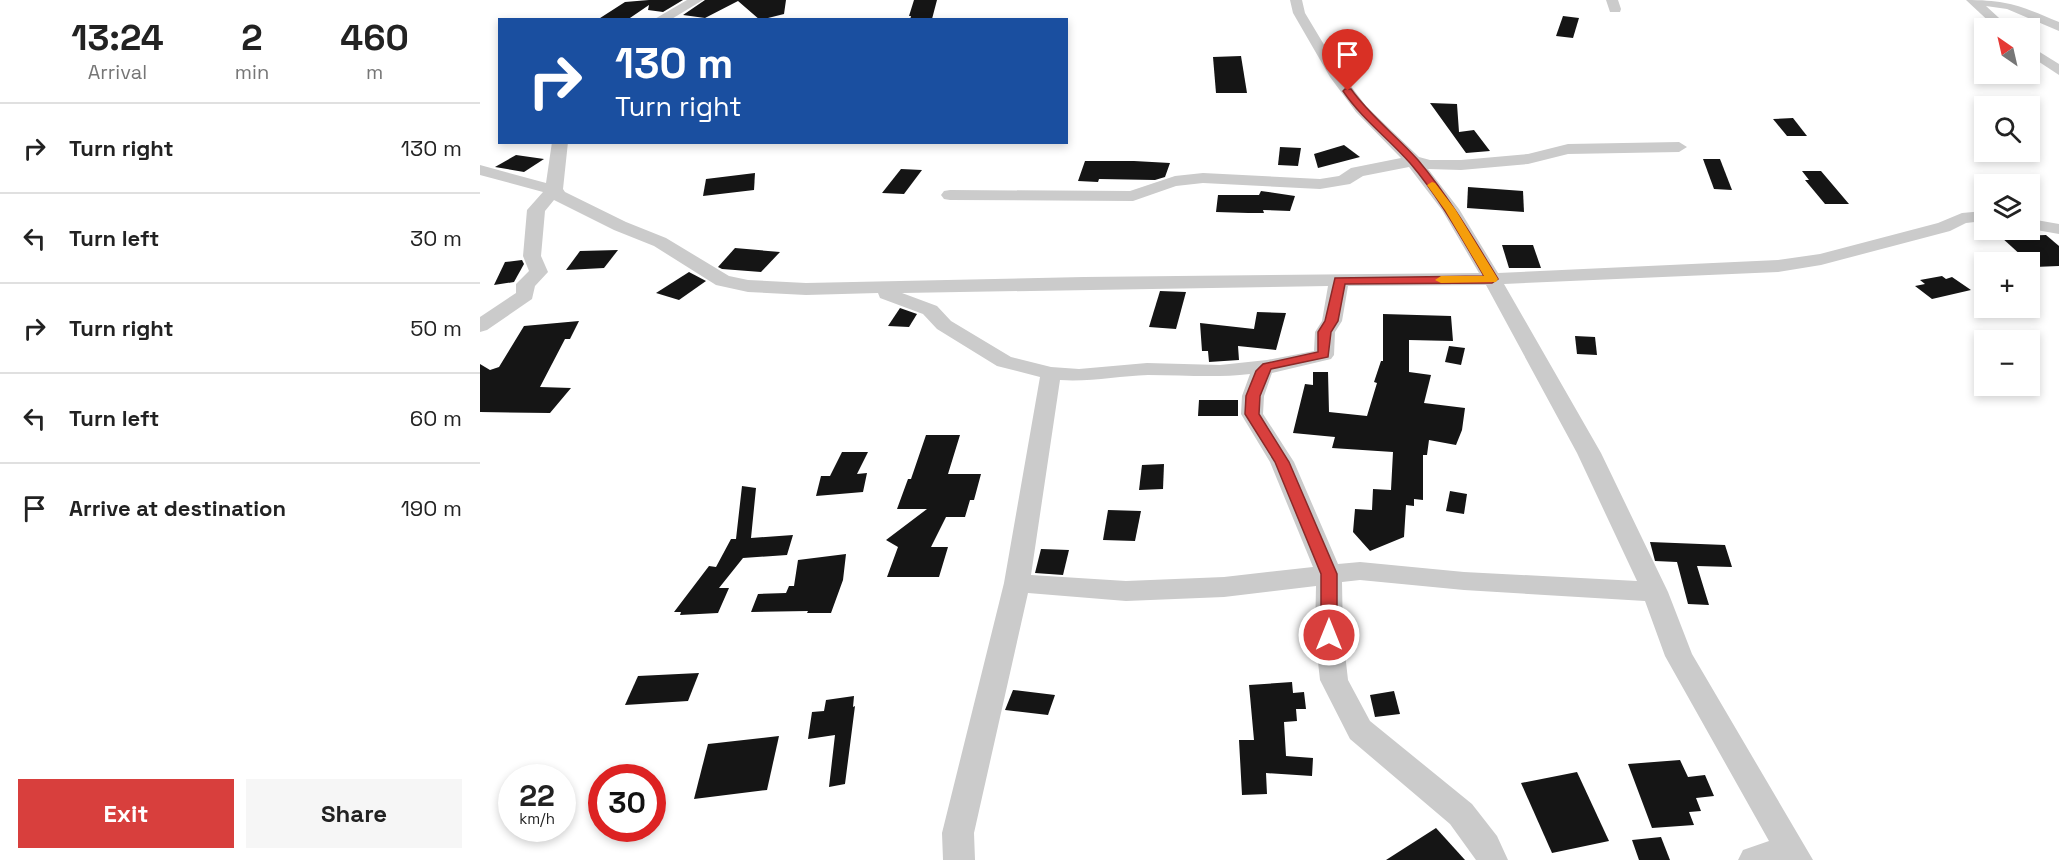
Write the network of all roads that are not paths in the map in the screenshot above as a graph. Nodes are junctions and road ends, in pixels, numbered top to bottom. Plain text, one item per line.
1 (697, 0) edge
2 (1296, 0) edge
3 (1973, 0) edge
4 (663, 18) edge
5 (1992, 18) edge
6 (2059, 27) edge
7 (2040, 57) edge
8 (2059, 71) edge
9 (560, 144) edge
10 (1679, 147) dead end
11 (1413, 161) junction
12 (480, 170) edge
13 (554, 190) junction
14 (950, 195) dead end
15 (1974, 217) edge
16 (2040, 226) edge
17 (2059, 229) edge
18 (1492, 279) junction
19 (1339, 281) junction
20 (868, 289) junction
21 (480, 326) edge
22 (1267, 366) junction
23 (1051, 373) junction
24 (1329, 574) junction
25 (1017, 583) junction
26 (1655, 592) junction
27 (1794, 854) edge
28 (959, 860) edge
29 (1492, 860) edge
30 (1754, 860) edge

1 - 4 street
2 - 11 street
3 - 5 street
3 - 6 street
7 - 8 street
9 - 13 street
10 - 11 street
11 - 14 street
11 - 18 street
12 - 13 street
13 - 20 street
13 - 21 street
15 - 18 street
16 - 17 street
18 - 19 street
18 - 26 street
19 - 20 street
19 - 22 street
20 - 23 street
22 - 23 street
22 - 24 street
23 - 25 street
24 - 25 street
24 - 26 street
24 - 29 street
25 - 28 street
26 - 27 street
27 - 30 street

